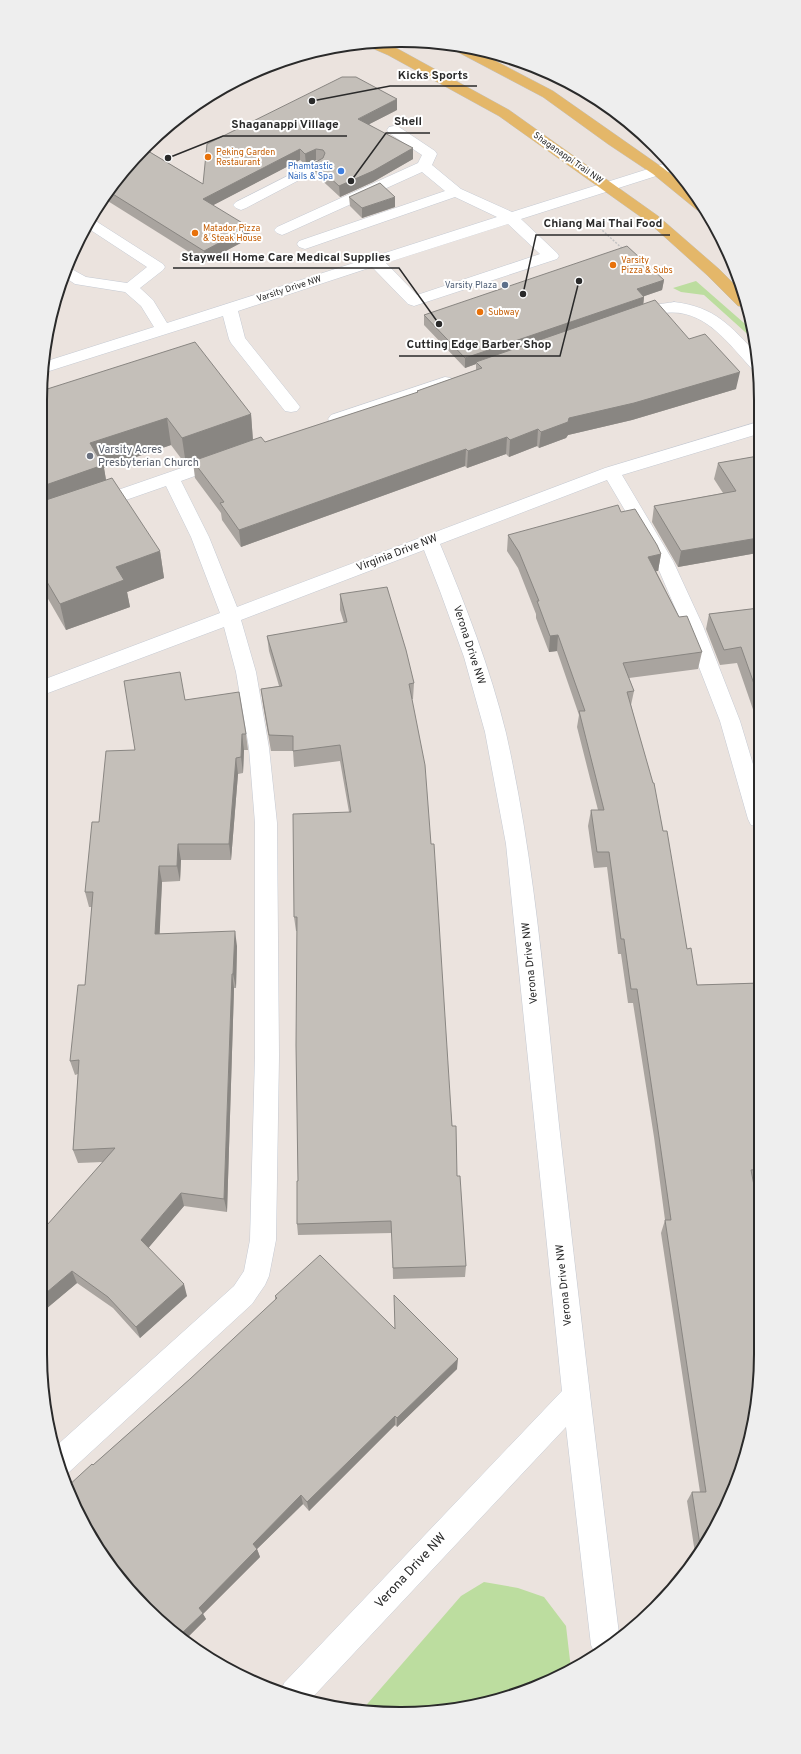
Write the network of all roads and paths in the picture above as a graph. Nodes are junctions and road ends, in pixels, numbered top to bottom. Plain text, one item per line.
1 (383, 48) edge
2 (474, 55) edge
3 (394, 130) dead end
4 (317, 165) edge
5 (424, 166) junction
6 (665, 168) edge
7 (680, 184) edge
8 (609, 187) junction
9 (456, 192) junction
10 (241, 205) dead end
11 (511, 218) junction
12 (93, 225) edge
13 (282, 230) dead end
14 (305, 244) dead end
15 (375, 261) junction
16 (71, 274) edge
17 (130, 288) junction
18 (738, 297) edge
19 (229, 308) junction
20 (616, 321) edge
21 (163, 329) junction
22 (751, 358) edge
23 (49, 366) edge
24 (458, 377) edge
25 (291, 406) dead end
26 (322, 425) edge
27 (754, 429) edge
28 (239, 454) edge
29 (611, 472) junction
30 (171, 478) junction
31 (47, 522) edge
32 (429, 541) junction
33 (231, 617) junction
34 (47, 686) edge
35 (754, 802) edge
36 (576, 1396) junction
37 (63, 1458) edge
38 (606, 1641) edge
39 (298, 1691) edge

1 - 8 main road, Shaganappi Trail NW
2 - 6 main road
3 - 5 street
4 - 10 street
5 - 9 street
5 - 13 street
6 - 7 main road
6 - 8 street, Varsity Drive NW
8 - 11 street, Varsity Drive NW
8 - 18 main road, Shaganappi Trail NW
9 - 11 street
9 - 14 street
11 - 15 street, Varsity Drive NW
11 - 15 street
12 - 17 street
15 - 19 street, Varsity Drive NW
16 - 17 street
17 - 21 street
19 - 21 street, Varsity Drive NW
19 - 25 street
20 - 22 street
21 - 23 street, Varsity Drive NW
24 - 26 street
27 - 29 street, Virginia Drive NW
28 - 30 street
29 - 32 street, Virginia Drive NW
29 - 35 street
30 - 31 street
30 - 33 street
32 - 33 street, Virginia Drive NW
32 - 36 street, Verona Drive NW
33 - 34 street, Virginia Drive NW
33 - 37 street
36 - 38 street, Verona Drive NW
36 - 39 street, Verona Drive NW

